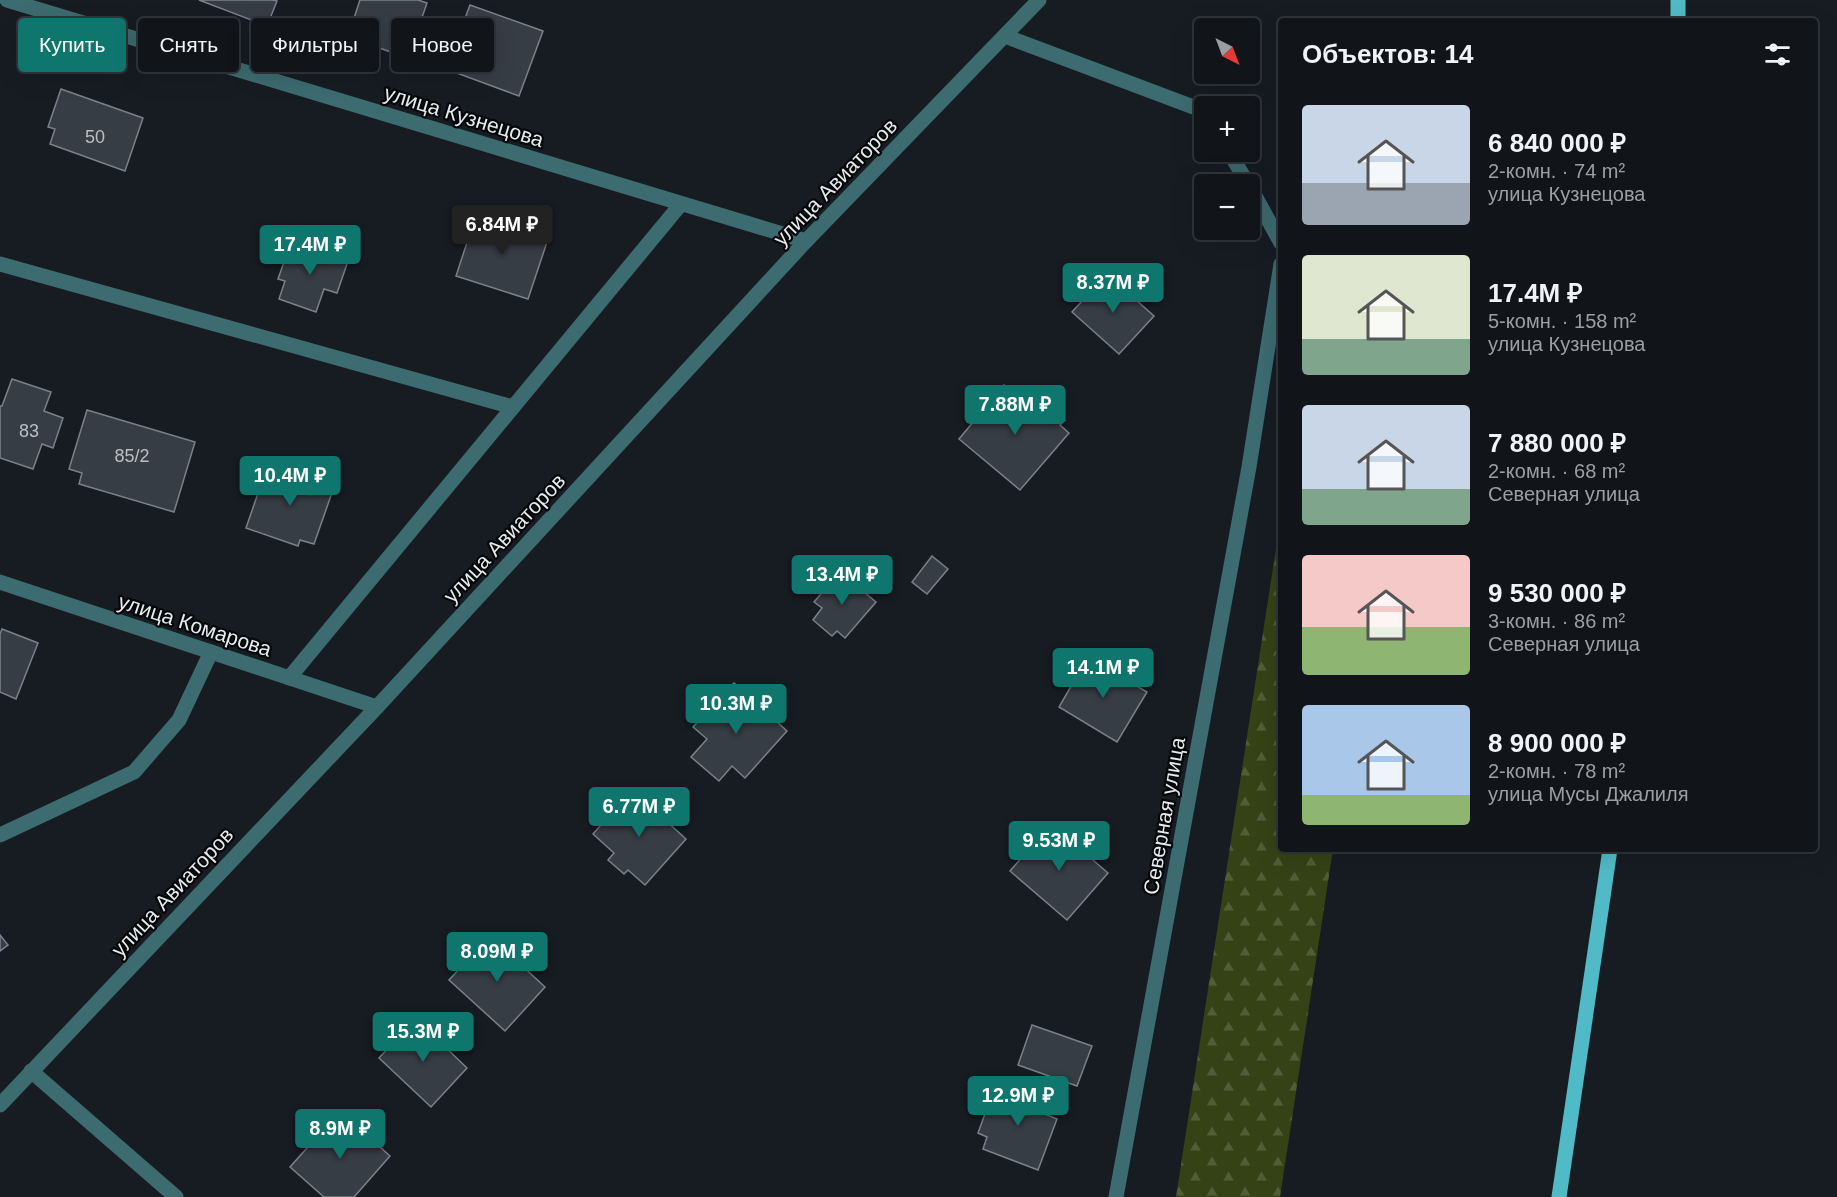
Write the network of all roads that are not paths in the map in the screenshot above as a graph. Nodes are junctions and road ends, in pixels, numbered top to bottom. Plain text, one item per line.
1 (7, 0) edge
2 (1039, 0) edge
3 (1678, 0) edge
4 (1678, 18) edge
5 (1005, 36) junction
6 (1194, 107) edge
7 (681, 204) junction
8 (1260, 206) edge
9 (1278, 238) edge
10 (806, 241) junction
11 (0, 264) edge
12 (1278, 283) edge
13 (513, 408) junction
14 (0, 582) edge
15 (211, 652) junction
16 (289, 678) junction
17 (377, 707) junction
18 (0, 835) edge
19 (1610, 852) edge
20 (31, 1071) junction
21 (0, 1105) edge
22 (176, 1197) edge
23 (1116, 1197) edge
24 (1559, 1197) edge

1 - 7 street, улица Кузнецова
2 - 5 street, улица Авиаторов
3 - 4 main road
5 - 6 street
5 - 10 street, улица Авиаторов
7 - 10 street, улица Кузнецова
7 - 13 street
8 - 9 street
10 - 17 street, улица Авиаторов
11 - 13 street
12 - 23 street, Северная улица
13 - 16 street
14 - 15 street, улица Комарова
15 - 16 street, улица Комарова
15 - 18 street
16 - 17 street, улица Комарова
17 - 20 street, улица Авиаторов
19 - 24 main road
20 - 21 street, улица Авиаторов
20 - 22 street

